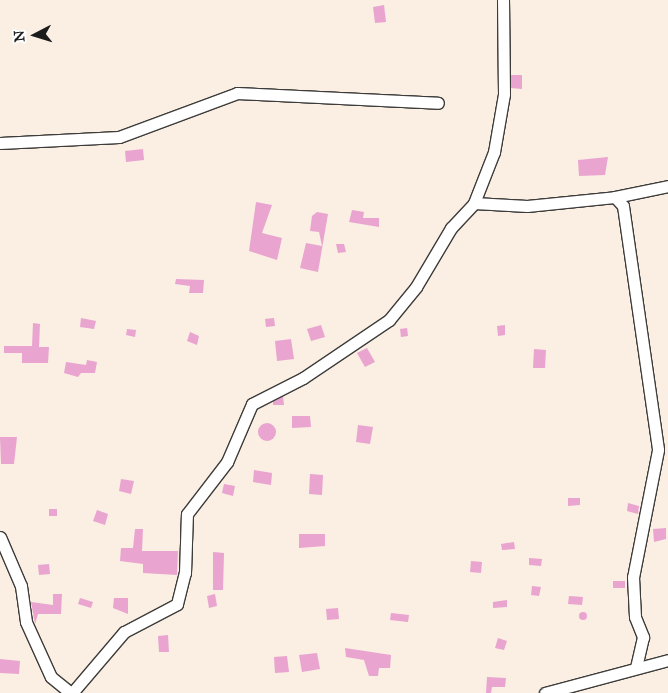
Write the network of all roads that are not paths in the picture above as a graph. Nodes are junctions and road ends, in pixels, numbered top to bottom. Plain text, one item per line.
1 (504, 0) edge
2 (438, 103) dead end
3 (0, 143) edge
4 (668, 186) edge
5 (615, 197) junction
6 (474, 203) junction
7 (0, 538) edge
8 (668, 660) edge
9 (636, 667) junction
10 (72, 693) edge
11 (545, 693) edge

1 - 6 street
2 - 3 street
4 - 5 street
5 - 6 street
5 - 9 street
6 - 10 street
7 - 10 street
8 - 9 street
9 - 11 street

